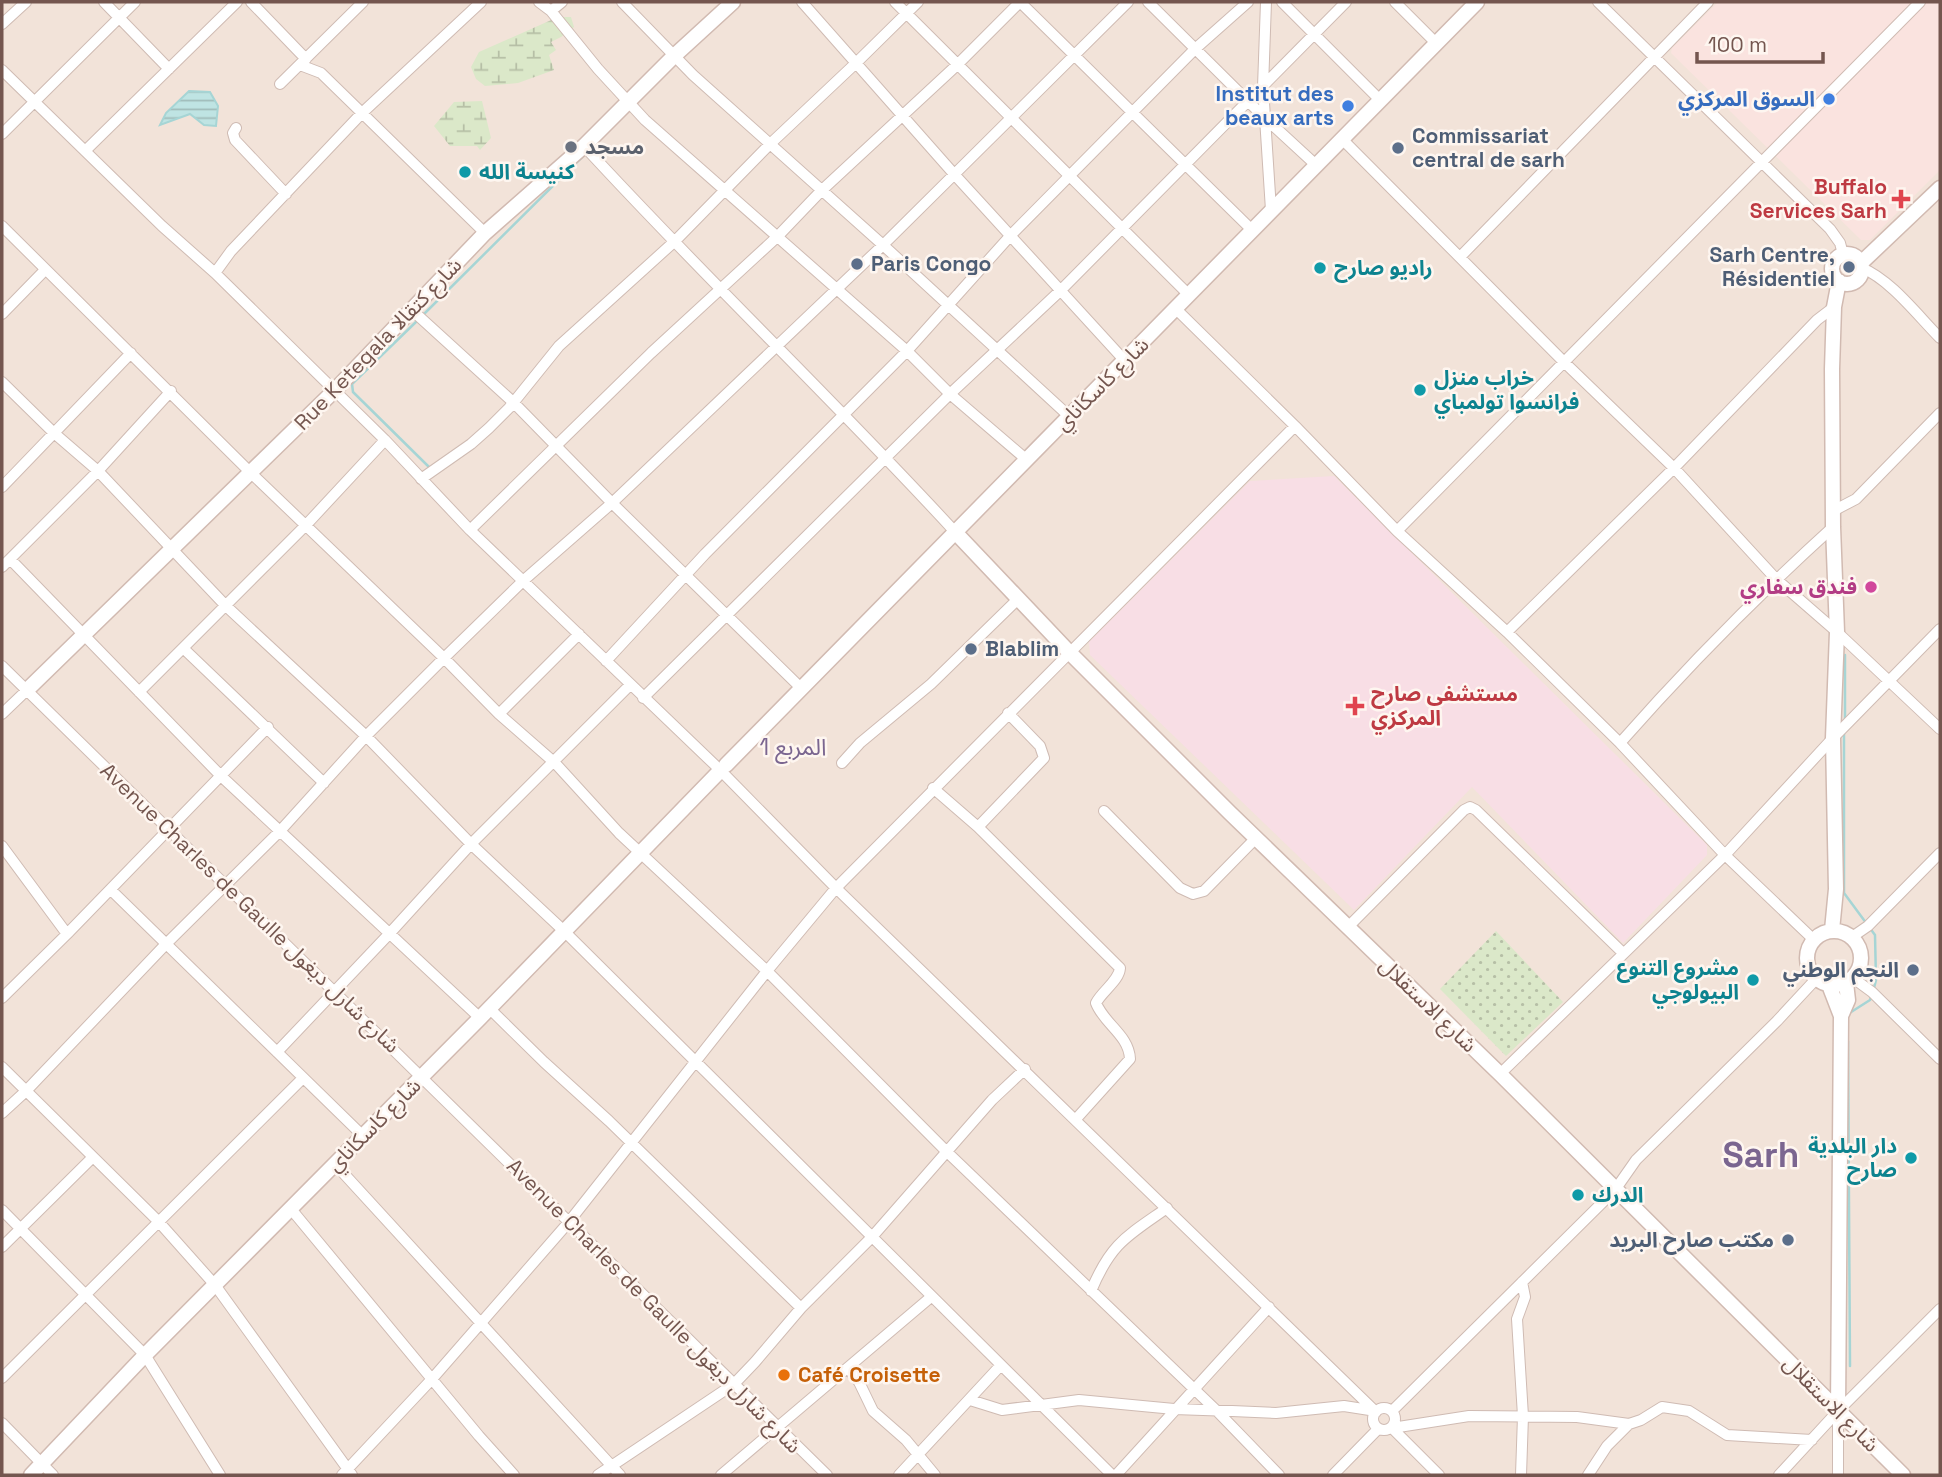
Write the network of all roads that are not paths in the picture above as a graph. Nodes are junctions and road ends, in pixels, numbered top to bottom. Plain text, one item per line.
1 (26, 2) edge
2 (104, 2) edge
3 (135, 2) edge
4 (237, 2) edge
5 (251, 2) edge
6 (363, 2) edge
7 (481, 2) edge
8 (539, 2) edge
9 (562, 2) edge
10 (622, 2) edge
11 (733, 2) edge
12 (802, 2) edge
13 (895, 2) edge
14 (918, 2) edge
15 (1020, 2) edge
16 (1128, 2) edge
17 (1149, 2) edge
18 (1248, 2) edge
19 (1266, 2) edge
20 (1282, 2) edge
21 (1346, 2) edge
22 (1395, 2) edge
23 (1477, 2) edge
24 (1598, 2) edge
25 (1709, 2) edge
26 (1920, 2) edge
27 (551, 10) junction
28 (907, 13) junction
29 (120, 17) junction
30 (2, 24) edge
31 (1314, 35) junction
32 (1436, 43) junction
33 (1195, 49) junction
34 (1075, 55) junction
35 (674, 56) junction
36 (1654, 57) junction
37 (303, 62) junction
38 (856, 63) junction
39 (957, 65) junction
40 (169, 69) junction
41 (2, 70) edge
42 (280, 84) dead end
43 (1263, 87) junction
44 (1380, 100) junction
45 (34, 102) junction
46 (1250, 102) junction
47 (627, 103) junction
48 (362, 113) junction
49 (1133, 113) junction
50 (903, 117) junction
51 (1010, 117) junction
52 (1265, 118) junction
53 (236, 128) dead end
54 (2, 134) edge
55 (1342, 139) junction
56 (769, 145) junction
57 (584, 146) junction
58 (85, 151) junction
59 (1762, 161) junction
60 (1185, 165) junction
61 (1316, 165) junction
62 (954, 174) junction
63 (1069, 176) junction
64 (1940, 188) edge
65 (725, 190) junction
66 (821, 191) junction
67 (286, 194) junction
68 (1271, 210) junction
69 (2, 226) edge
70 (1122, 227) junction
71 (1252, 230) junction
72 (485, 233) junction
73 (1010, 236) junction
74 (777, 237) junction
75 (675, 241) junction
76 (883, 245) junction
77 (1843, 254) junction
78 (1460, 257) junction
79 (1862, 266) junction
80 (45, 270) junction
81 (215, 273) junction
82 (1839, 281) junction
83 (720, 290) junction
84 (836, 290) junction
85 (1061, 290) junction
86 (1189, 295) junction
87 (948, 306) junction
88 (1834, 307) junction
89 (1176, 309) junction
90 (413, 310) junction
91 (2, 314) edge
92 (1940, 338) edge
93 (778, 346) junction
94 (998, 349) junction
95 (906, 351) junction
96 (131, 353) junction
97 (1125, 360) junction
98 (1564, 362) junction
99 (2, 382) edge
100 (171, 391) junction
101 (334, 391) junction
102 (950, 394) junction
103 (513, 402) junction
104 (1940, 413) edge
105 (843, 414) junction
106 (1070, 417) junction
107 (1296, 426) junction
108 (54, 433) junction
109 (385, 440) junction
110 (557, 447) junction
111 (887, 458) junction
112 (1027, 460) junction
113 (1674, 468) junction
114 (97, 471) junction
115 (251, 473) junction
116 (421, 479) junction
117 (2, 486) edge
118 (612, 503) junction
119 (1833, 511) junction
120 (306, 526) junction
121 (1833, 527) junction
122 (470, 530) junction
123 (1398, 531) junction
124 (956, 533) junction
125 (171, 550) junction
126 (6, 563) edge
127 (685, 575) junction
128 (1776, 579) junction
129 (524, 580) junction
130 (1018, 599) junction
131 (226, 606) junction
132 (727, 615) junction
133 (1940, 629) edge
134 (1507, 632) junction
135 (1837, 632) junction
136 (82, 634) junction
137 (579, 634) junction
138 (183, 648) junction
139 (1069, 652) junction
140 (444, 658) junction
141 (606, 661) junction
142 (4, 671) edge
143 (1890, 682) junction
144 (630, 685) junction
145 (802, 689) junction
146 (27, 690) junction
147 (139, 692) junction
148 (643, 698) junction
149 (1008, 713) junction
150 (2, 714) edge
151 (499, 714) junction
152 (268, 727) junction
153 (1940, 729) edge
154 (366, 736) junction
155 (1833, 738) junction
156 (1620, 743) junction
157 (555, 763) junction
158 (842, 763) dead end
159 (721, 770) junction
160 (221, 776) junction
161 (324, 783) junction
162 (933, 788) junction
163 (1104, 811) dead end
164 (978, 827) junction
165 (168, 830) junction
166 (280, 831) junction
167 (1256, 838) junction
168 (471, 844) junction
169 (2, 846) edge
170 (642, 853) junction
171 (1940, 853) edge
172 (1726, 855) junction
173 (226, 884) junction
174 (836, 888) junction
175 (111, 890) junction
176 (1348, 927) junction
177 (1832, 930) junction
178 (564, 931) junction
179 (390, 933) junction
180 (67, 934) junction
181 (1852, 937) junction
182 (1814, 940) junction
183 (166, 944) junction
184 (1623, 953) junction
185 (767, 971) junction
186 (1849, 981) junction
187 (1823, 982) junction
188 (334, 990) junction
189 (2, 998) edge
190 (484, 1013) junction
191 (1841, 1016) junction
192 (277, 1052) junction
193 (1940, 1059) edge
194 (695, 1062) junction
195 (2, 1067) edge
196 (1026, 1069) junction
197 (1500, 1074) junction
198 (421, 1076) junction
199 (303, 1078) junction
200 (26, 1091) junction
201 (2, 1113) edge
202 (1076, 1119) junction
203 (362, 1135) junction
204 (632, 1143) junction
205 (946, 1152) junction
206 (93, 1157) junction
207 (335, 1164) junction
208 (1615, 1190) junction
209 (1167, 1208) junction
210 (291, 1209) junction
211 (2, 1210) edge
212 (158, 1221) junction
213 (568, 1223) junction
214 (20, 1229) junction
215 (872, 1237) junction
216 (2, 1247) edge
217 (1522, 1282) junction
218 (215, 1285) junction
219 (1091, 1291) junction
220 (86, 1295) junction
221 (931, 1297) junction
222 (1269, 1307) junction
223 (801, 1308) junction
224 (1940, 1309) edge
225 (479, 1322) junction
226 (145, 1355) junction
227 (1001, 1365) junction
228 (848, 1368) junction
229 (2, 1378) edge
230 (432, 1379) junction
231 (734, 1384) junction
232 (1193, 1389) junction
233 (970, 1400) junction
234 (1042, 1404) junction
235 (1174, 1409) junction
236 (1217, 1411) junction
237 (1392, 1411) junction
238 (1838, 1411) junction
239 (1376, 1412) junction
240 (1523, 1416) junction
241 (2, 1423) edge
242 (1629, 1424) junction
243 (776, 1426) junction
244 (1392, 1427) junction
245 (1378, 1429) junction
246 (1812, 1440) junction
247 (919, 1454) junction
248 (611, 1466) junction
249 (47, 1470) edge
250 (348, 1474) edge
251 (31, 1475) edge
252 (220, 1475) edge
253 (514, 1475) edge
254 (598, 1475) edge
255 (620, 1475) edge
256 (721, 1475) edge
257 (827, 1475) edge
258 (899, 1475) edge
259 (935, 1475) edge
260 (1114, 1475) edge
261 (1279, 1475) edge
262 (1333, 1475) edge
263 (1439, 1475) edge
264 (1521, 1475) edge
265 (1588, 1475) edge
266 (1779, 1475) edge
267 (1838, 1475) edge
268 (1903, 1475) edge

1 - 30 street
2 - 29 street
3 - 29 street
4 - 40 street
5 - 37 street
6 - 37 street
7 - 48 street
8 - 27 street
9 - 27 street
10 - 35 street
11 - 35 street, Rue Ketegala شارع كتقالا
12 - 38 street
13 - 28 street
14 - 28 street
15 - 34 street
15 - 39 street
16 - 34 street
17 - 33 street
18 - 33 street
19 - 43 street
20 - 31 street
21 - 31 street
22 - 32 street
23 - 32 street, شارع كاسكاناي
24 - 36 street
25 - 36 street
26 - 59 street
27 - 47 street
28 - 38 street
28 - 39 street
29 - 40 street
29 - 45 street
31 - 43 street
31 - 44 street
32 - 44 street, شارع كاسكاناي
33 - 46 street
33 - 49 street
34 - 49 street
34 - 51 street
35 - 47 street, Rue Ketegala شارع كتقالا
35 - 56 street
36 - 59 street
36 - 78 street
37 - 42 street
37 - 48 street
38 - 50 street
38 - 56 street
39 - 50 street
39 - 51 street
40 - 58 street
41 - 45 street
43 - 46 street
43 - 52 street
44 - 55 street, شارع كاسكاناي
45 - 54 street
45 - 58 street
46 - 52 street
46 - 60 street
47 - 57 street, Rue Ketegala شارع كتقالا
47 - 65 street
48 - 67 street
48 - 72 street
49 - 60 street
49 - 63 street
50 - 62 street
50 - 66 street
51 - 62 street
51 - 63 street
52 - 61 street
52 - 68 street
53 - 67 street
55 - 61 street, شارع كاسكاناي
55 - 78 street
56 - 65 street
56 - 66 street
57 - 72 street, Rue Ketegala شارع كتقالا
57 - 75 street
58 - 81 street
59 - 77 street
59 - 98 street
60 - 70 street
60 - 71 street
61 - 68 street, شارع كاسكاناي
62 - 73 street
62 - 76 street
63 - 70 street
63 - 73 street
64 - 79 street
65 - 74 street
65 - 75 street
66 - 74 street
66 - 76 street
67 - 81 street
68 - 71 street, شارع كاسكاناي
69 - 80 street
70 - 85 street
70 - 86 street
71 - 86 street, شارع كاسكاناي
72 - 90 street, Rue Ketegala شارع كتقالا
73 - 85 street
73 - 87 street
74 - 83 street
74 - 84 street
75 - 83 street
75 - 103 street
76 - 84 street
76 - 87 street
77 - 79 street
77 - 82 street
78 - 98 street
79 - 82 street
79 - 92 street
80 - 91 street
80 - 96 street
81 - 101 street
82 - 88 street
83 - 93 street
83 - 110 street
84 - 93 street
84 - 95 street
85 - 94 street
85 - 97 street
86 - 89 street, شارع كاسكاناي
87 - 94 street
87 - 95 street
88 - 113 street
88 - 119 street
89 - 97 street, شارع كاسكاناي
89 - 107 street
90 - 101 street, Rue Ketegala شارع كتقالا
90 - 103 street
93 - 105 street
93 - 118 street
94 - 102 street
94 - 106 street
95 - 102 street
95 - 105 street
96 - 100 street
96 - 108 street
97 - 106 street, شارع كاسكاناي
98 - 113 street
98 - 123 street
99 - 108 street
100 - 114 street
100 - 115 street
101 - 109 street
101 - 115 street, Rue Ketegala شارع كتقالا
102 - 111 street
102 - 112 street
103 - 110 street
103 - 116 street
104 - 119 street
105 - 111 street
105 - 127 street
106 - 112 street, شارع كاسكاناي
107 - 123 street
107 - 139 street
108 - 114 street
108 - 117 street
109 - 116 street
109 - 120 street
110 - 118 street
110 - 122 street
111 - 124 street
111 - 132 street
112 - 124 street, شارع كاسكاناي
113 - 128 street
113 - 134 street
114 - 125 street
114 - 126 street
115 - 120 street
115 - 125 street, Rue Ketegala شارع كتقالا
116 - 122 street
118 - 127 street
118 - 129 street
119 - 121 street
120 - 131 street
120 - 140 street
121 - 128 street
121 - 135 street
122 - 129 street
123 - 134 street
124 - 130 street, شارع الاستقلال
124 - 145 street, شارع كاسكاناي
125 - 131 street
125 - 136 street, Rue Ketegala شارع كتقالا
126 - 136 street
127 - 132 street
127 - 141 street
128 - 135 street
128 - 156 street
129 - 137 street
129 - 140 street
130 - 139 street, شارع الاستقلال
130 - 158 street
131 - 138 street
131 - 154 street
132 - 145 street
132 - 148 street
133 - 143 street
134 - 156 street
135 - 143 street
135 - 155 street
136 - 146 street, Rue Ketegala شارع كتقالا
136 - 147 street
137 - 141 street
137 - 151 street
138 - 147 street
138 - 152 street
139 - 149 street
139 - 167 street, شارع الاستقلال
140 - 151 street
140 - 154 street
141 - 144 street
142 - 146 street, Avenue Charles de Gaulle شارع شارل ديغول
143 - 153 street
143 - 155 street
144 - 148 street
144 - 157 street
145 - 159 street, شارع كاسكاناي
146 - 150 street
146 - 165 street, Avenue Charles de Gaulle شارع شارل ديغول
147 - 160 street
148 - 159 street
149 - 162 street
149 - 164 street
151 - 157 street
152 - 160 street
152 - 161 street
154 - 161 street
154 - 168 street
155 - 172 street
155 - 177 street
156 - 172 street
157 - 168 street
157 - 170 street
159 - 170 street, شارع كاسكاناي
159 - 174 street
160 - 165 street
160 - 166 street
161 - 166 street
162 - 164 street
162 - 174 street
163 - 167 street
164 - 202 street
165 - 173 street, Avenue Charles de Gaulle شارع شارل ديغول
165 - 175 street
166 - 173 street
166 - 179 street
167 - 176 street, شارع الاستقلال
168 - 178 street
168 - 179 street
169 - 180 street
170 - 178 street, شارع كاسكاناي
170 - 185 street
171 - 181 street
172 - 182 street
172 - 184 street
173 - 183 street
173 - 188 street, Avenue Charles de Gaulle شارع شارل ديغول
174 - 185 street
174 - 196 street
175 - 180 street
175 - 183 street
176 - 184 street
176 - 197 street, شارع الاستقلال
177 - 181 street
177 - 182 street
178 - 190 street, شارع كاسكاناي
178 - 194 street
179 - 188 street
179 - 190 street
180 - 189 street
181 - 186 street
182 - 187 street
183 - 192 street
183 - 200 street
184 - 197 street
185 - 194 street
185 - 205 street
186 - 187 street
186 - 191 street
186 - 193 street
187 - 191 street
187 - 208 street
188 - 192 street
188 - 198 street, Avenue Charles de Gaulle شارع شارل ديغول
190 - 198 street, شارع كاسكاناي
190 - 204 street
191 - 238 street
192 - 199 street
194 - 204 street
194 - 215 street
195 - 200 street
196 - 202 street
196 - 205 street
197 - 208 street, شارع الاستقلال
198 - 203 street, شارع كاسكاناي
198 - 213 street, Avenue Charles de Gaulle شارع شارل ديغول
199 - 203 street
199 - 212 street
200 - 201 street
200 - 206 street
202 - 209 street
203 - 207 street, شارع كاسكاناي
204 - 213 street
204 - 223 street
205 - 215 street
205 - 219 street
206 - 212 street
206 - 214 street
207 - 210 street, شارع كاسكاناي
207 - 225 street
208 - 217 street
208 - 238 street, شارع الاستقلال
209 - 219 street
209 - 222 street
210 - 218 street, شارع كاسكاناي
210 - 230 street
211 - 214 street
212 - 218 street
212 - 220 street
213 - 225 street
213 - 231 street, Avenue Charles de Gaulle شارع شارل ديغول
214 - 216 street
214 - 220 street
215 - 221 street
215 - 223 street
217 - 237 street
217 - 240 street
218 - 226 street, شارع كاسكاناي
218 - 250 street
219 - 232 street
220 - 226 street
220 - 229 street
221 - 227 street
221 - 228 street
222 - 232 street
222 - 239 street
223 - 231 street
224 - 238 street
225 - 230 street
225 - 248 street
226 - 249 street, شارع كاسكاناي
226 - 252 street
227 - 233 street
227 - 234 street
228 - 243 street
228 - 247 street
230 - 250 street
230 - 253 street
231 - 243 street, Avenue Charles de Gaulle شارع شارل ديغول
231 - 248 street
232 - 235 street
232 - 236 street
233 - 234 street
233 - 247 street
234 - 235 street
234 - 260 street
235 - 236 street
235 - 260 street
236 - 239 street
236 - 261 street
237 - 239 street
237 - 244 street
238 - 246 street
238 - 267 street
238 - 268 street, شارع الاستقلال
239 - 245 street
240 - 242 street
240 - 244 street
240 - 264 street
241 - 249 street
242 - 246 street
242 - 265 street
243 - 256 street
243 - 257 street, Avenue Charles de Gaulle شارع شارل ديغول
244 - 245 street
244 - 263 street
245 - 262 street
246 - 266 street
247 - 258 street
247 - 259 street
248 - 254 street
248 - 255 street
249 - 251 street, شارع كاسكاناي

